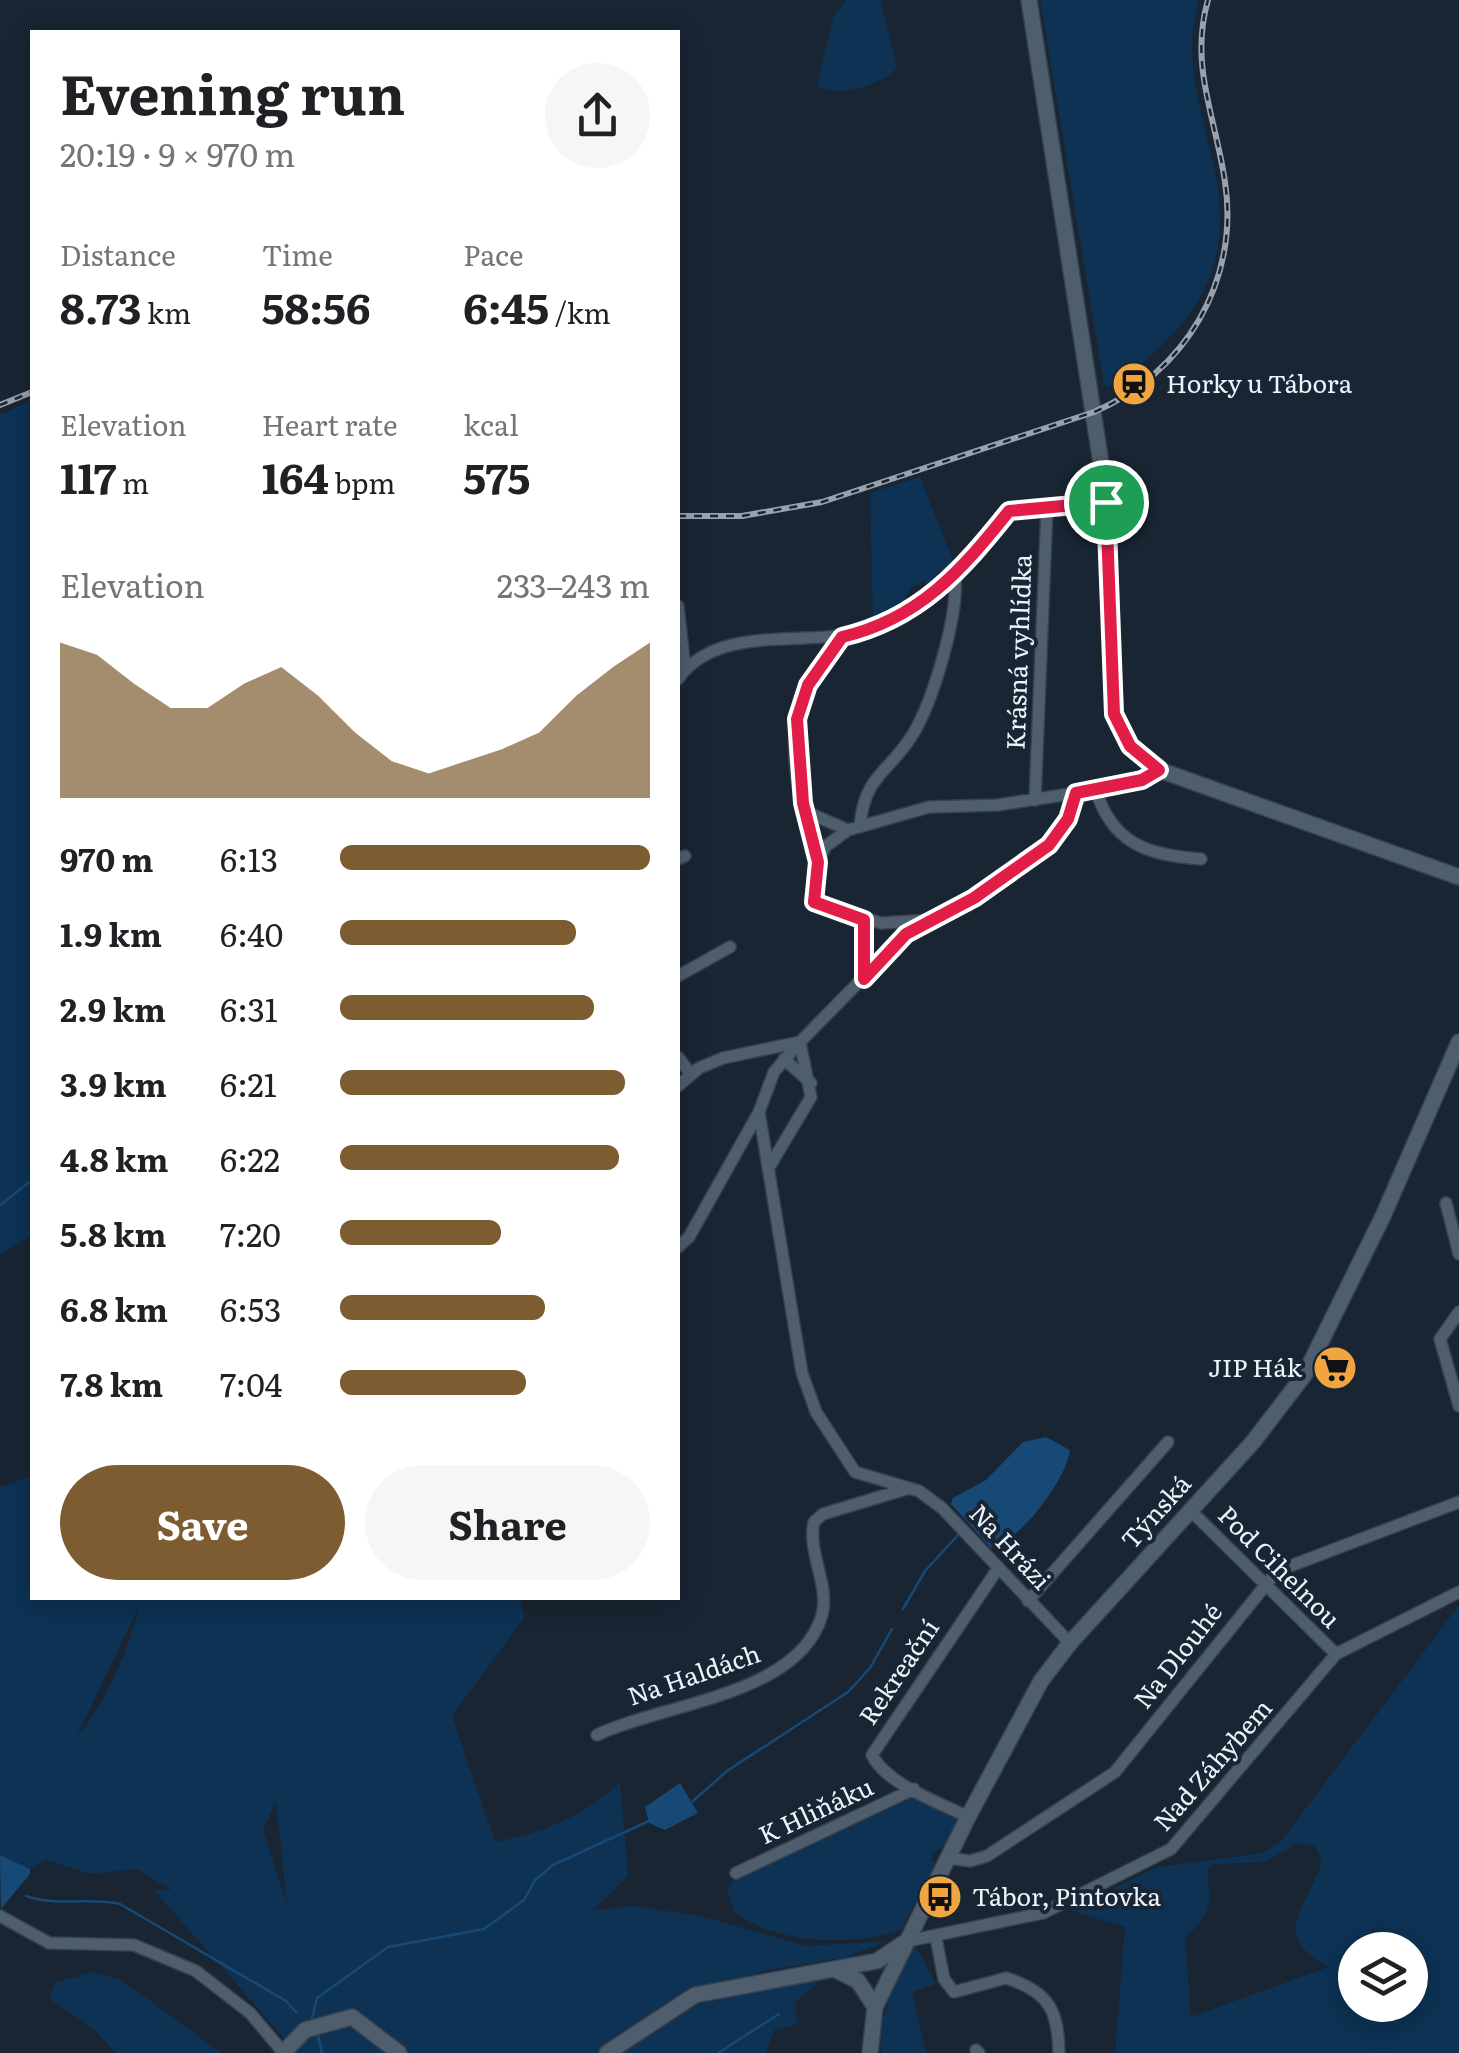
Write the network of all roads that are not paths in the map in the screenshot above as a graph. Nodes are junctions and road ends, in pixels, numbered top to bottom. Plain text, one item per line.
1 (1030, 0) edge
2 (1106, 502) junction
3 (1048, 507) junction
4 (955, 576) junction
5 (842, 637) junction
6 (681, 674) edge
7 (1159, 770) junction
8 (1095, 788) junction
9 (1076, 793) junction
10 (1035, 800) junction
11 (804, 811) junction
12 (854, 828) junction
13 (1201, 858) dead end
14 (818, 862) junction
15 (1459, 876) edge
16 (864, 920) junction
17 (931, 920) junction
18 (730, 947) dead end
19 (680, 975) edge
20 (864, 979) junction
21 (800, 1042) junction
22 (1459, 1042) edge
23 (784, 1059) junction
24 (680, 1060) edge
25 (690, 1073) junction
26 (811, 1083) junction
27 (680, 1084) edge
28 (759, 1112) junction
29 (768, 1169) junction
30 (1446, 1203) dead end
31 (680, 1245) edge
32 (1459, 1254) edge
33 (1459, 1312) edge
34 (1459, 1406) edge
35 (1168, 1442) dead end
36 (910, 1488) junction
37 (1459, 1502) edge
38 (1191, 1511) junction
39 (997, 1570) junction
40 (1265, 1583) junction
41 (1459, 1592) edge
42 (1028, 1600) junction
43 (1070, 1643) junction
44 (1336, 1654) junction
45 (597, 1735) dead end
46 (914, 1790) junction
47 (968, 1816) junction
48 (948, 1858) junction
49 (736, 1873) dead end
50 (0, 1916) edge
51 (936, 1938) junction
52 (908, 1940) junction
53 (829, 1970) junction
54 (875, 2007) junction
55 (283, 2052) edge
56 (399, 2053) edge
57 (607, 2053) edge
58 (870, 2053) edge
59 (1059, 2053) edge

1 - 2 street
2 - 3 street
2 - 7 street
3 - 4 street
3 - 10 street, Krásná vyhlídka
4 - 5 street
4 - 12 street
5 - 6 street
5 - 11 street
7 - 8 street
7 - 15 street
8 - 9 street
8 - 13 street
9 - 10 street
9 - 17 street
10 - 12 street
11 - 12 street
11 - 14 street
12 - 14 street
14 - 16 street
16 - 17 street
16 - 20 street
17 - 20 street
18 - 19 street
20 - 21 street
21 - 23 street
21 - 25 street
21 - 26 street
22 - 38 street, Týnská
23 - 26 street
23 - 28 street
24 - 25 street
25 - 27 street
26 - 29 street
28 - 29 street, Na Hrázi
28 - 31 street
29 - 36 street, Na Hrázi
30 - 32 street
33 - 34 street
35 - 42 street
36 - 39 street, Na Hrázi
36 - 45 street, Na Haldách
37 - 40 street, Na Dlouhé
38 - 40 street, Pod Cihelnou
38 - 43 street, Týnská
39 - 42 street, Na Hrázi
39 - 46 street, Rekreační
40 - 44 street, Pod Cihelnou
40 - 48 street, Na Dlouhé
41 - 44 street
42 - 43 street, Na Hrázi
43 - 47 street, Týnská
44 - 51 street, Nad Záhybem
46 - 47 street, Rekreační
46 - 49 street, K Hliňáku
47 - 48 street, Týnská
48 - 52 street, Týnská
50 - 55 street
51 - 52 street, Nad Záhybem
51 - 59 street
52 - 53 street
52 - 54 street, Týnská
53 - 54 street
53 - 57 street
54 - 58 street
55 - 56 street

